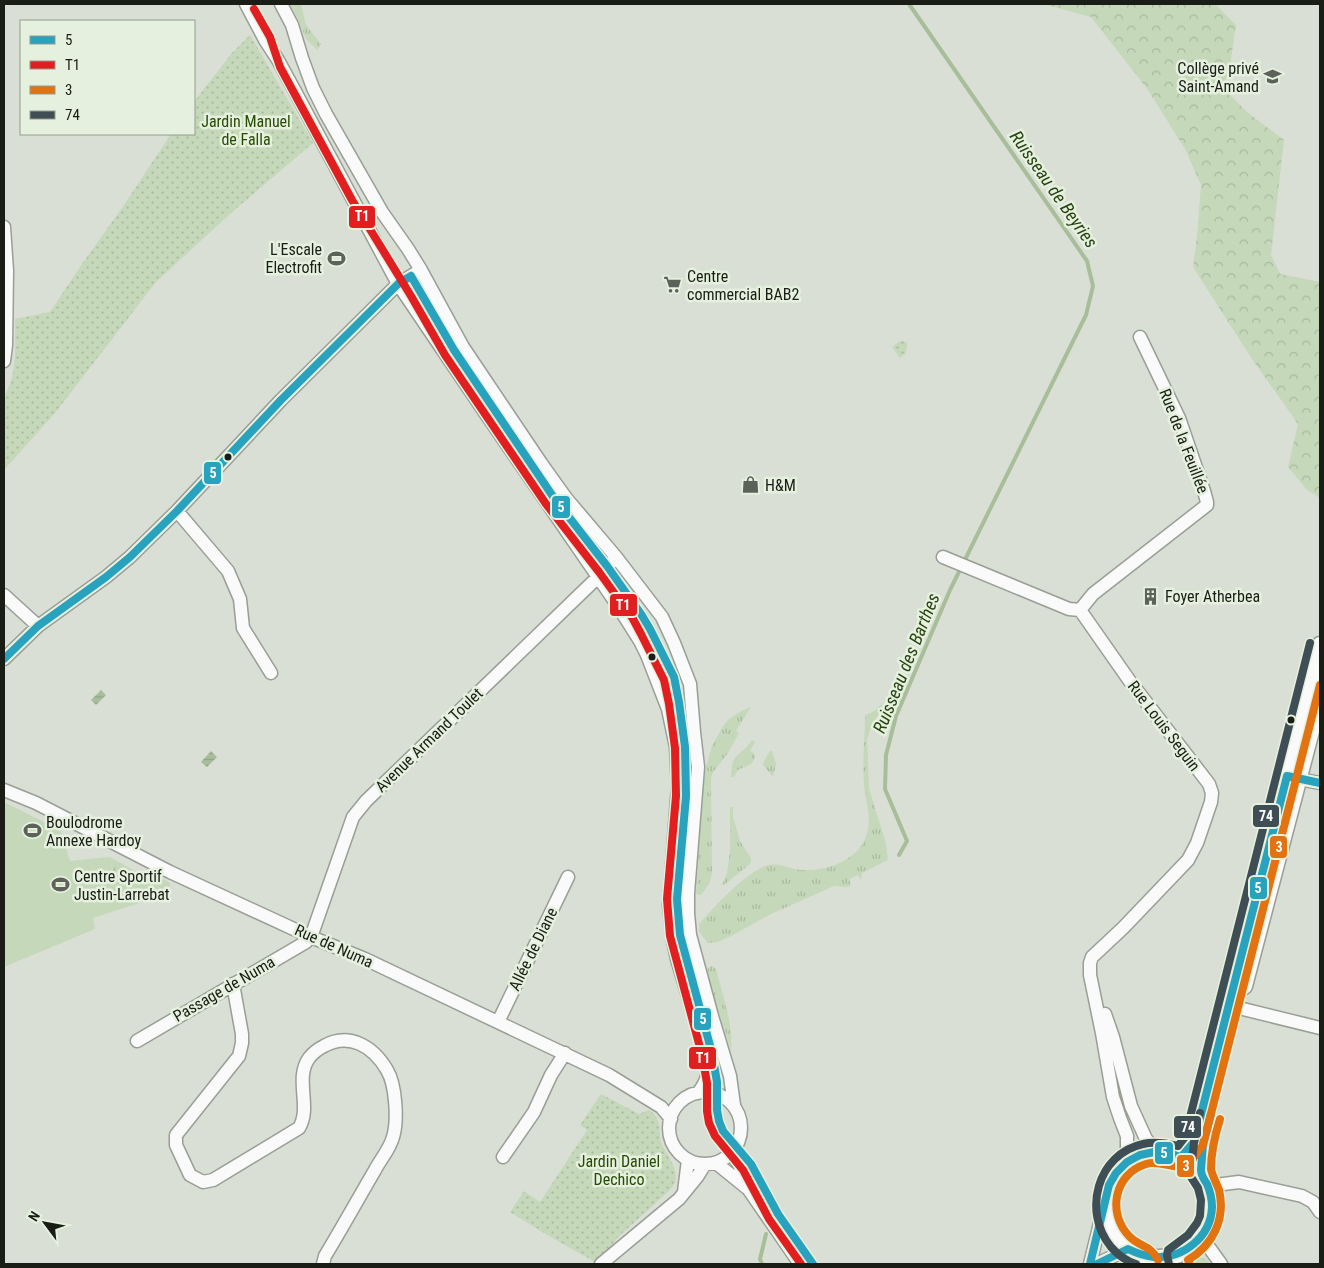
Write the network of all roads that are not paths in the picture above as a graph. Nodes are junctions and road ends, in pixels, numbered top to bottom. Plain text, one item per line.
1 (246, 4) edge
2 (281, 4) edge
3 (4, 227) edge
4 (421, 270) junction
5 (398, 284) junction
6 (5, 293) edge
7 (1140, 337) dead end
8 (4, 361) edge
9 (177, 511) junction
10 (616, 557) junction
11 (943, 557) dead end
12 (598, 577) junction
13 (4, 594) edge
14 (1080, 610) junction
15 (38, 626) junction
16 (1320, 645) edge
17 (4, 659) edge
18 (271, 673) dead end
19 (1320, 697) edge
20 (1293, 778) junction
21 (1320, 783) edge
22 (4, 790) edge
23 (568, 877) dead end
24 (311, 937) junction
25 (1090, 975) junction
26 (233, 984) junction
27 (1239, 1008) junction
28 (498, 1022) junction
29 (1320, 1028) edge
30 (1114, 1038) junction
31 (137, 1041) dead end
32 (565, 1053) junction
33 (1107, 1060) junction
34 (698, 1093) junction
35 (734, 1105) junction
36 (677, 1106) junction
37 (1131, 1106) junction
38 (661, 1107) junction
39 (1118, 1114) junction
40 (671, 1119) junction
41 (731, 1154) junction
42 (1169, 1154) junction
43 (503, 1157) dead end
44 (688, 1160) junction
45 (1127, 1162) junction
46 (710, 1164) junction
47 (1205, 1180) junction
48 (749, 1190) junction
49 (684, 1192) junction
50 (1105, 1203) junction
51 (1320, 1212) edge
52 (1200, 1239) junction
53 (1128, 1249) junction
54 (1178, 1260) edge
55 (1147, 1261) edge
56 (323, 1264) edge
57 (600, 1264) edge
58 (800, 1264) edge
59 (1090, 1264) edge
60 (1097, 1264) edge
61 (1221, 1264) edge

1 - 5 street
2 - 4 street
3 - 6 street
4 - 5 street
4 - 10 street
5 - 9 street
5 - 12 street
6 - 8 street
7 - 14 street, Rue de la Feuillée
9 - 15 street
9 - 18 street
10 - 12 street, Avenue Armand Toulet
10 - 35 street
11 - 14 street
12 - 24 street, Avenue Armand Toulet
12 - 34 street
13 - 15 street
14 - 25 street, Rue Louis Seguin
15 - 17 street
16 - 20 main road
19 - 20 main road
20 - 21 street
20 - 27 main road
20 - 42 main road
22 - 24 street, Rue de Numa
23 - 28 street, Allée de Diane
24 - 26 street, Passage de Numa
24 - 28 street, Rue de Numa
25 - 30 street
25 - 33 street
26 - 31 street, Passage de Numa
26 - 56 street
27 - 29 street
27 - 47 main road
28 - 32 street, Rue de Numa
30 - 33 street
30 - 37 street
32 - 38 street, Rue de Numa
32 - 43 street
33 - 39 street
34 - 35 street
34 - 36 street
35 - 41 street
36 - 38 street
36 - 40 street
37 - 39 street
37 - 42 street
38 - 40 street, Rue de Numa
39 - 45 street
40 - 44 street
41 - 46 street
41 - 48 street
42 - 45 main road
42 - 47 main road
44 - 46 street
44 - 49 street
45 - 50 main road
46 - 48 street
46 - 49 street
47 - 51 street
47 - 52 main road
48 - 58 street
49 - 57 street
50 - 53 main road
50 - 59 street
52 - 54 main road
52 - 61 street
53 - 55 main road
53 - 60 street
54 - 55 main road

